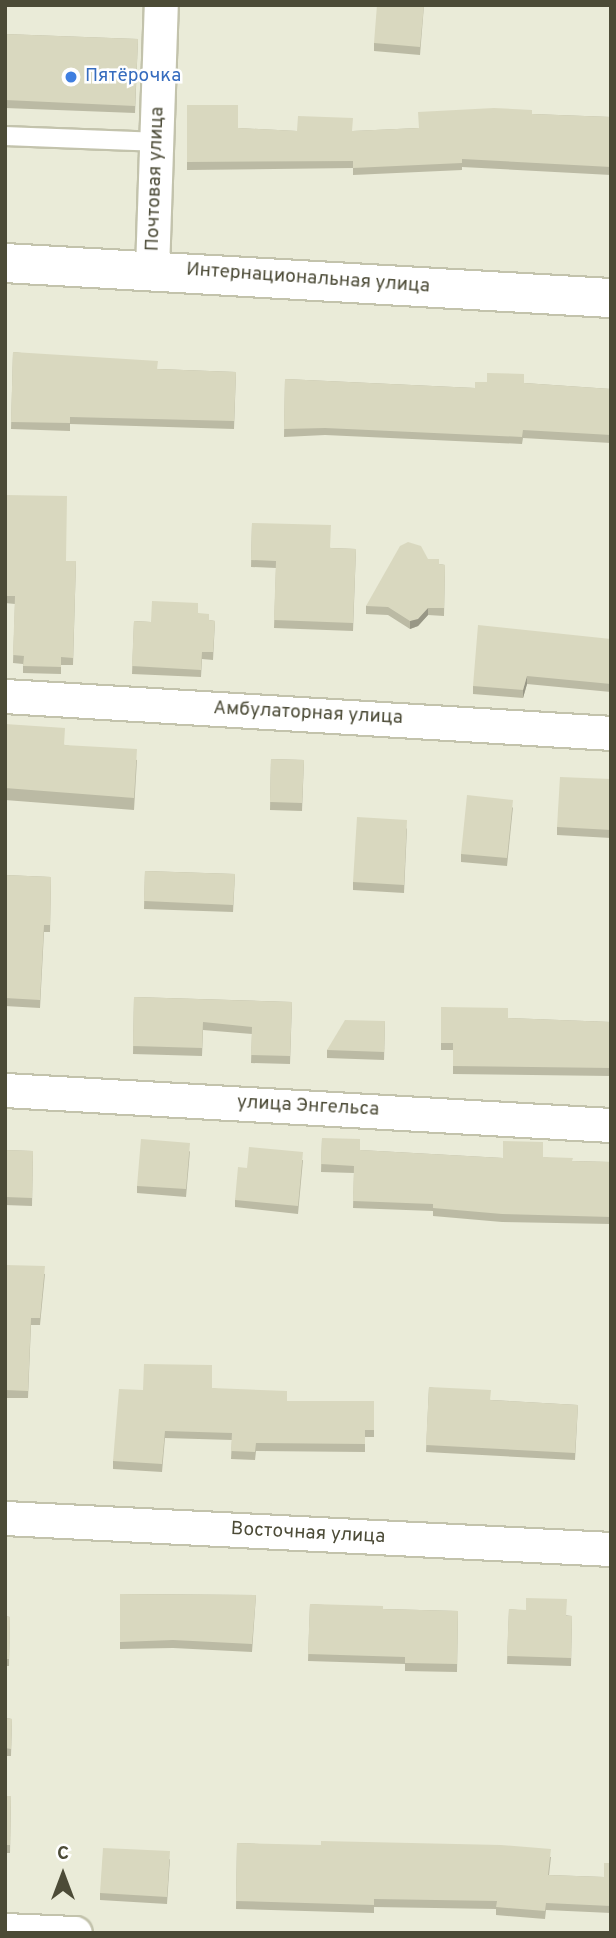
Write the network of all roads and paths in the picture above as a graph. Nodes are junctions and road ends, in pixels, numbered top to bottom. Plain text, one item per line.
1 (161, 5) edge
2 (5, 136) edge
3 (158, 142) junction
4 (5, 263) edge
5 (152, 270) junction
6 (611, 298) edge
7 (5, 696) edge
8 (611, 733) edge
9 (5, 1090) edge
10 (611, 1125) edge
11 (5, 1518) edge
12 (611, 1549) edge
13 (5, 1930) edge
14 (75, 1933) edge

1 - 3 street, Почтовая улица
2 - 3 lane
3 - 5 street, Почтовая улица
4 - 5 street, Интернациональная улица
5 - 6 street, Интернациональная улица
7 - 8 street, Амбулаторная улица
9 - 10 street, улица Энгельса
11 - 12 street, Восточная улица
13 - 14 street

